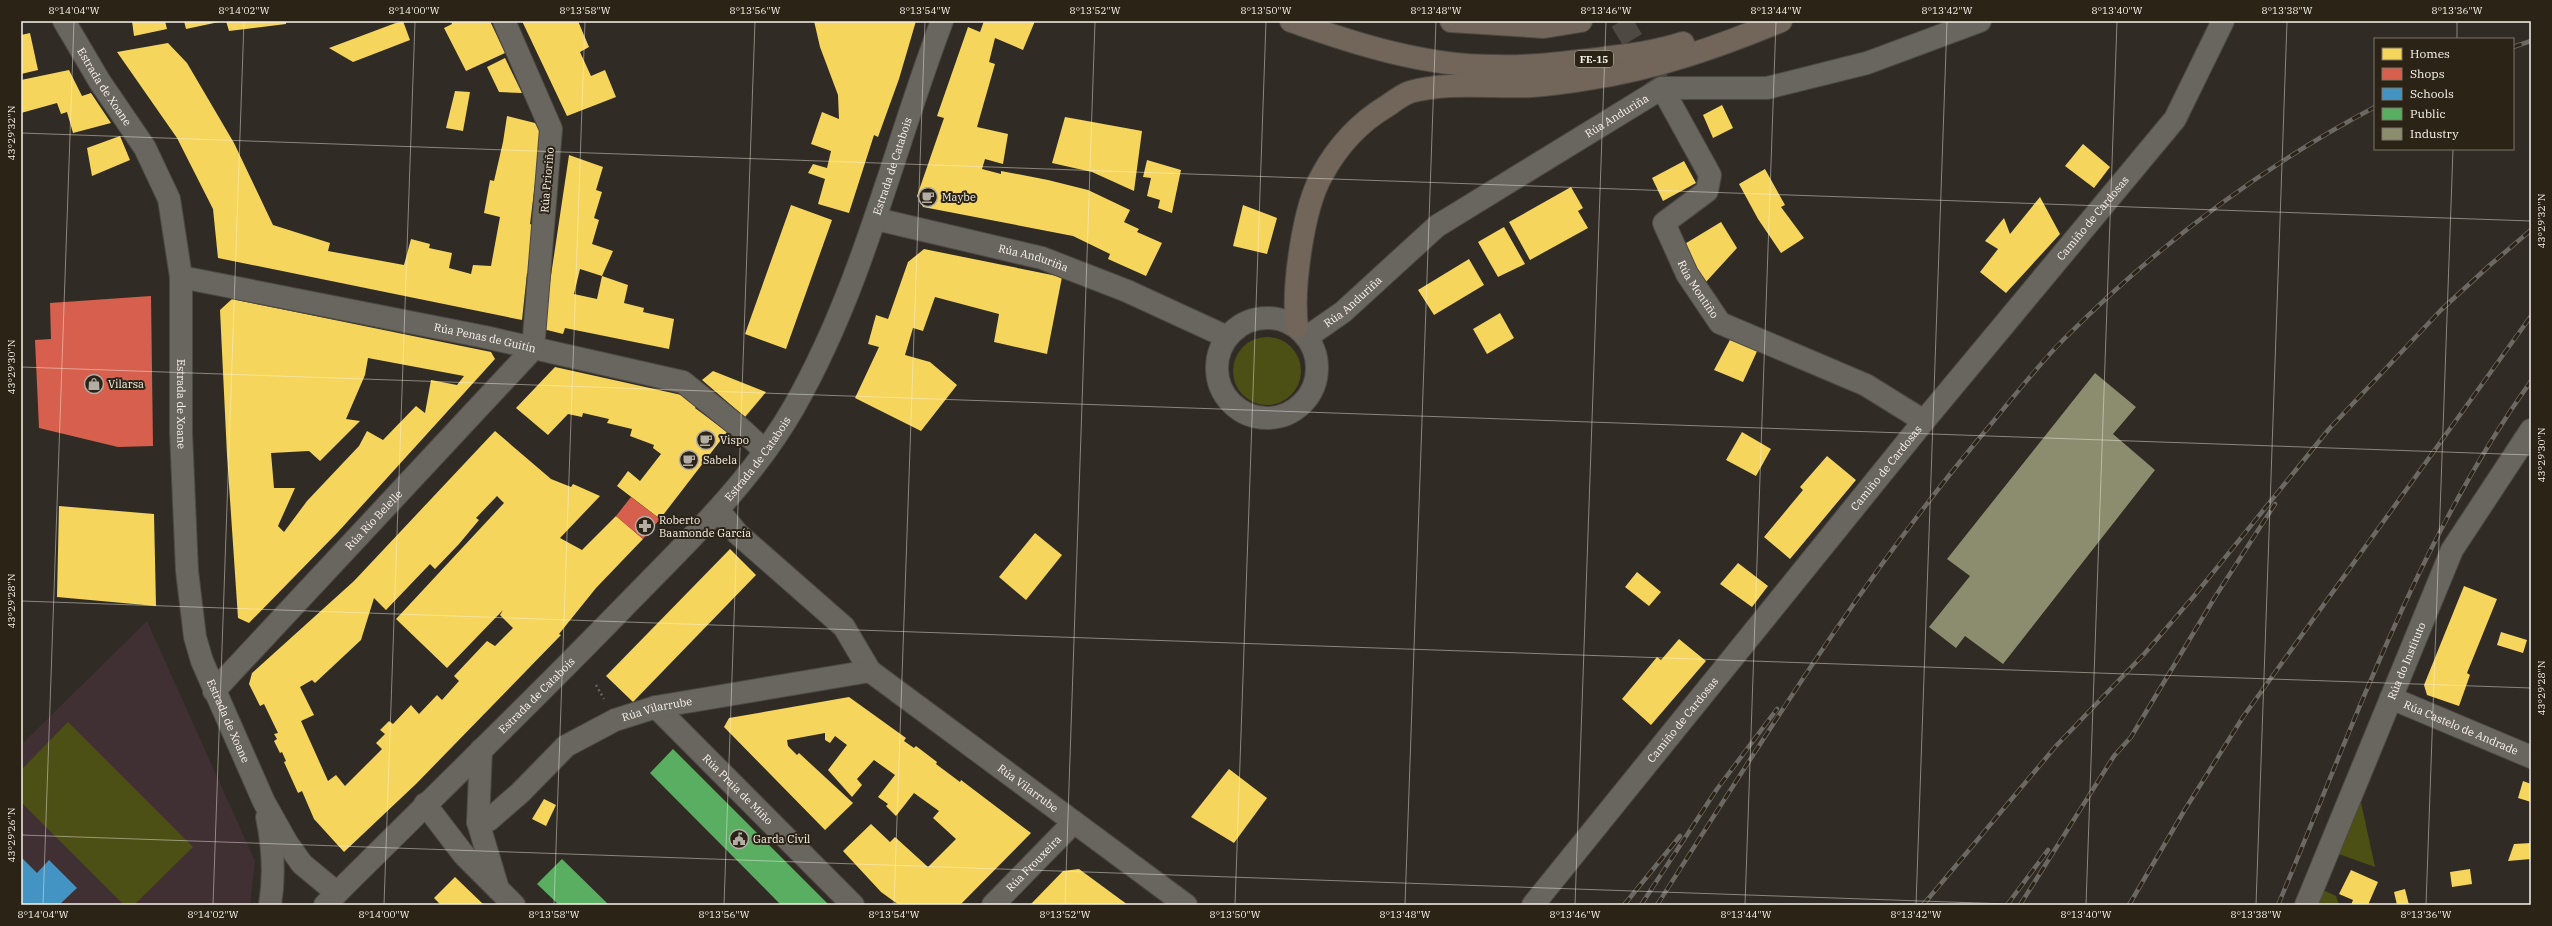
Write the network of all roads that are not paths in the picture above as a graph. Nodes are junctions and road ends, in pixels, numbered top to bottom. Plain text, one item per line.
1 (64, 21) edge
2 (504, 21) edge
3 (942, 21) edge
4 (1291, 21) edge
5 (1451, 21) edge
6 (1581, 21) edge
7 (1749, 21) edge
8 (1781, 21) edge
9 (1980, 21) edge
10 (2223, 21) edge
11 (1662, 88) junction
12 (876, 219) junction
13 (181, 277) junction
14 (1302, 332) junction
15 (1227, 337) junction
16 (533, 349) junction
17 (1924, 421) junction
18 (2531, 430) edge
19 (765, 451) junction
20 (718, 510) junction
21 (870, 671) junction
22 (214, 690) junction
23 (2391, 698) junction
24 (656, 707) junction
25 (481, 750) junction
26 (2531, 756) edge
27 (264, 802) junction
28 (425, 804) junction
29 (478, 822) junction
30 (1074, 822) junction
31 (498, 889) junction
32 (272, 895) edge
33 (331, 899) edge
34 (285, 905) edge
35 (514, 905) edge
36 (853, 905) edge
37 (994, 905) edge
38 (1186, 905) edge
39 (1533, 905) edge
40 (2306, 905) edge

1 - 13 street, Estrada de Xoane
2 - 16 street, Rúa Prioriño
3 - 12 street, Estrada de Catabois
4 - 7 highway, FE-15
5 - 6 highway
8 - 14 highway
9 - 11 street
10 - 17 street, Camiño de Cardosas
11 - 14 street, Rúa Anduriña
11 - 17 street, Rúa Montiño
12 - 15 street, Rúa Anduriña
12 - 19 street, Estrada de Catabois
13 - 16 street, Rúa Penas de Guitín
13 - 22 street, Estrada de Xoane
14 - 15 street
14 - 15 street
16 - 19 street, Rúa Penas de Guitín
16 - 22 street, Rúa Río Belelle
17 - 39 street, Camiño de Cardosas
18 - 23 street, Rúa do Instituto
19 - 20 street, Estrada de Catabois
20 - 21 street, Rúa Vilarrube
20 - 25 street, Estrada de Catabois
21 - 24 street, Rúa Vilarrube
21 - 30 street, Rúa Vilarrube
22 - 27 street, Estrada de Xoane
23 - 26 street, Rúa Castelo de Andrade
23 - 40 street, Rúa do Instituto
24 - 29 street, Rúa Vilarrube
24 - 36 street, Rúa Praia de Miño
25 - 28 street, Estrada de Catabois
25 - 29 street
27 - 32 street
27 - 33 street
28 - 31 street
28 - 33 street, Estrada de Catabois
29 - 31 street
30 - 37 street, Rúa Frouxeira
30 - 38 street, Rúa Vilarrube
31 - 35 street
32 - 34 street

